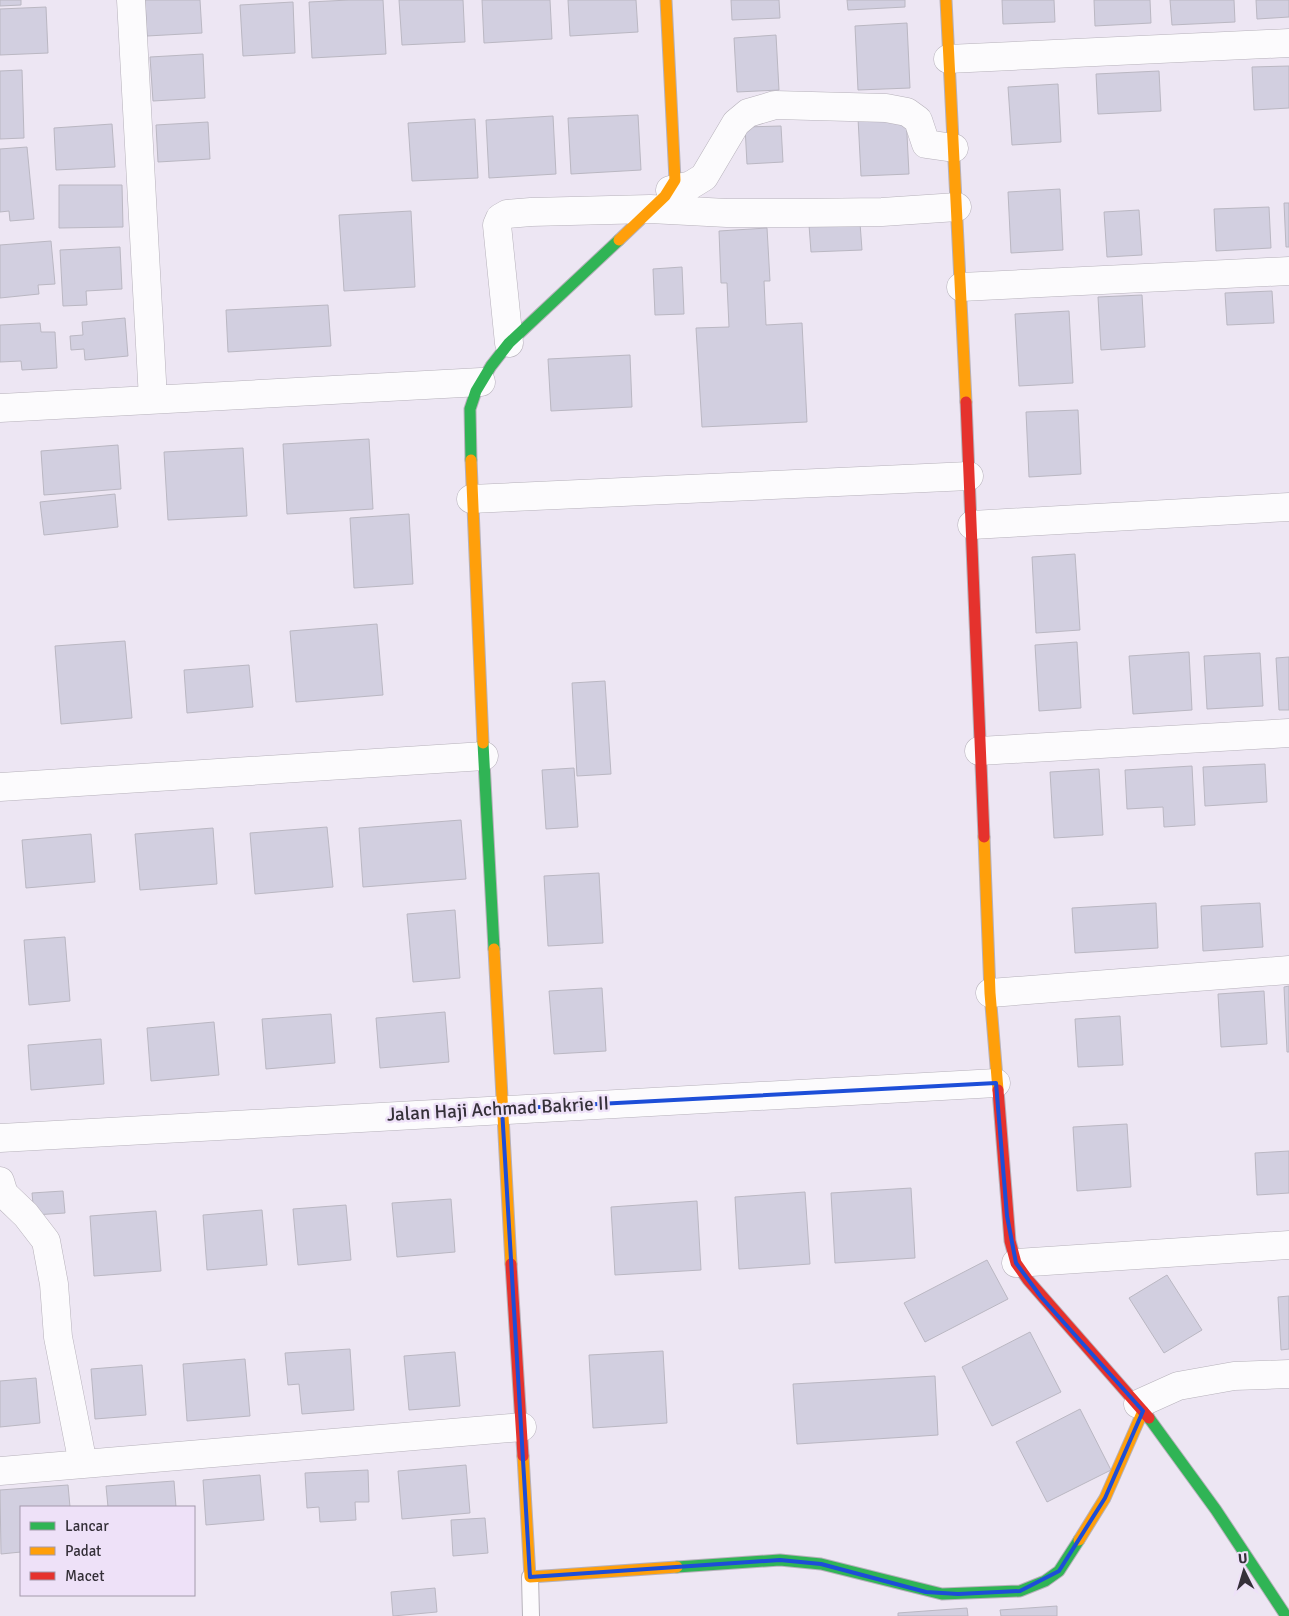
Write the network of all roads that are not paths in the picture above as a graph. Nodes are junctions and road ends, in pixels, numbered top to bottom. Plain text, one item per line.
1 (131, 0) edge
2 (666, 0) edge
3 (946, 0) edge
4 (1289, 43) edge
5 (948, 59) junction
6 (954, 148) junction
7 (670, 190) junction
8 (957, 207) junction
9 (650, 210) junction
10 (1289, 271) edge
11 (961, 287) junction
12 (509, 342) junction
13 (481, 382) junction
14 (153, 399) junction
15 (0, 408) edge
16 (969, 476) junction
17 (471, 498) junction
18 (1289, 507) edge
19 (972, 525) junction
20 (1289, 733) edge
21 (979, 751) junction
22 (484, 756) junction
23 (0, 787) edge
24 (1289, 970) edge
25 (990, 992) junction
26 (996, 1083) junction
27 (502, 1108) junction
28 (0, 1138) edge
29 (0, 1181) edge
30 (1289, 1244) edge
31 (1016, 1263) junction
32 (1289, 1374) edge
33 (1141, 1408) junction
34 (522, 1427) junction
35 (83, 1464) junction
36 (0, 1471) edge
37 (530, 1577) junction
38 (531, 1616) edge
39 (1286, 1616) edge

1 - 14 street
2 - 7 street
3 - 5 street
4 - 5 street
5 - 6 street
6 - 7 street
6 - 8 street
7 - 9 street
8 - 9 street
8 - 11 street
9 - 12 street
9 - 12 street
10 - 11 street
11 - 16 street
12 - 13 street
13 - 14 street
13 - 17 street
14 - 15 street
16 - 17 street
16 - 19 street
17 - 22 street
18 - 19 street
19 - 21 street
20 - 21 street
21 - 25 street
22 - 23 street
22 - 27 street
24 - 25 street
25 - 26 street
26 - 27 street, Jalan Haji Achmad Bakrie II
26 - 31 street
27 - 28 street, Jalan Haji Achmad Bakrie II
27 - 34 street
29 - 35 street
30 - 31 street
31 - 33 street
32 - 33 street
33 - 37 street
33 - 39 street
34 - 35 street
34 - 37 street
35 - 36 street
37 - 38 lane

